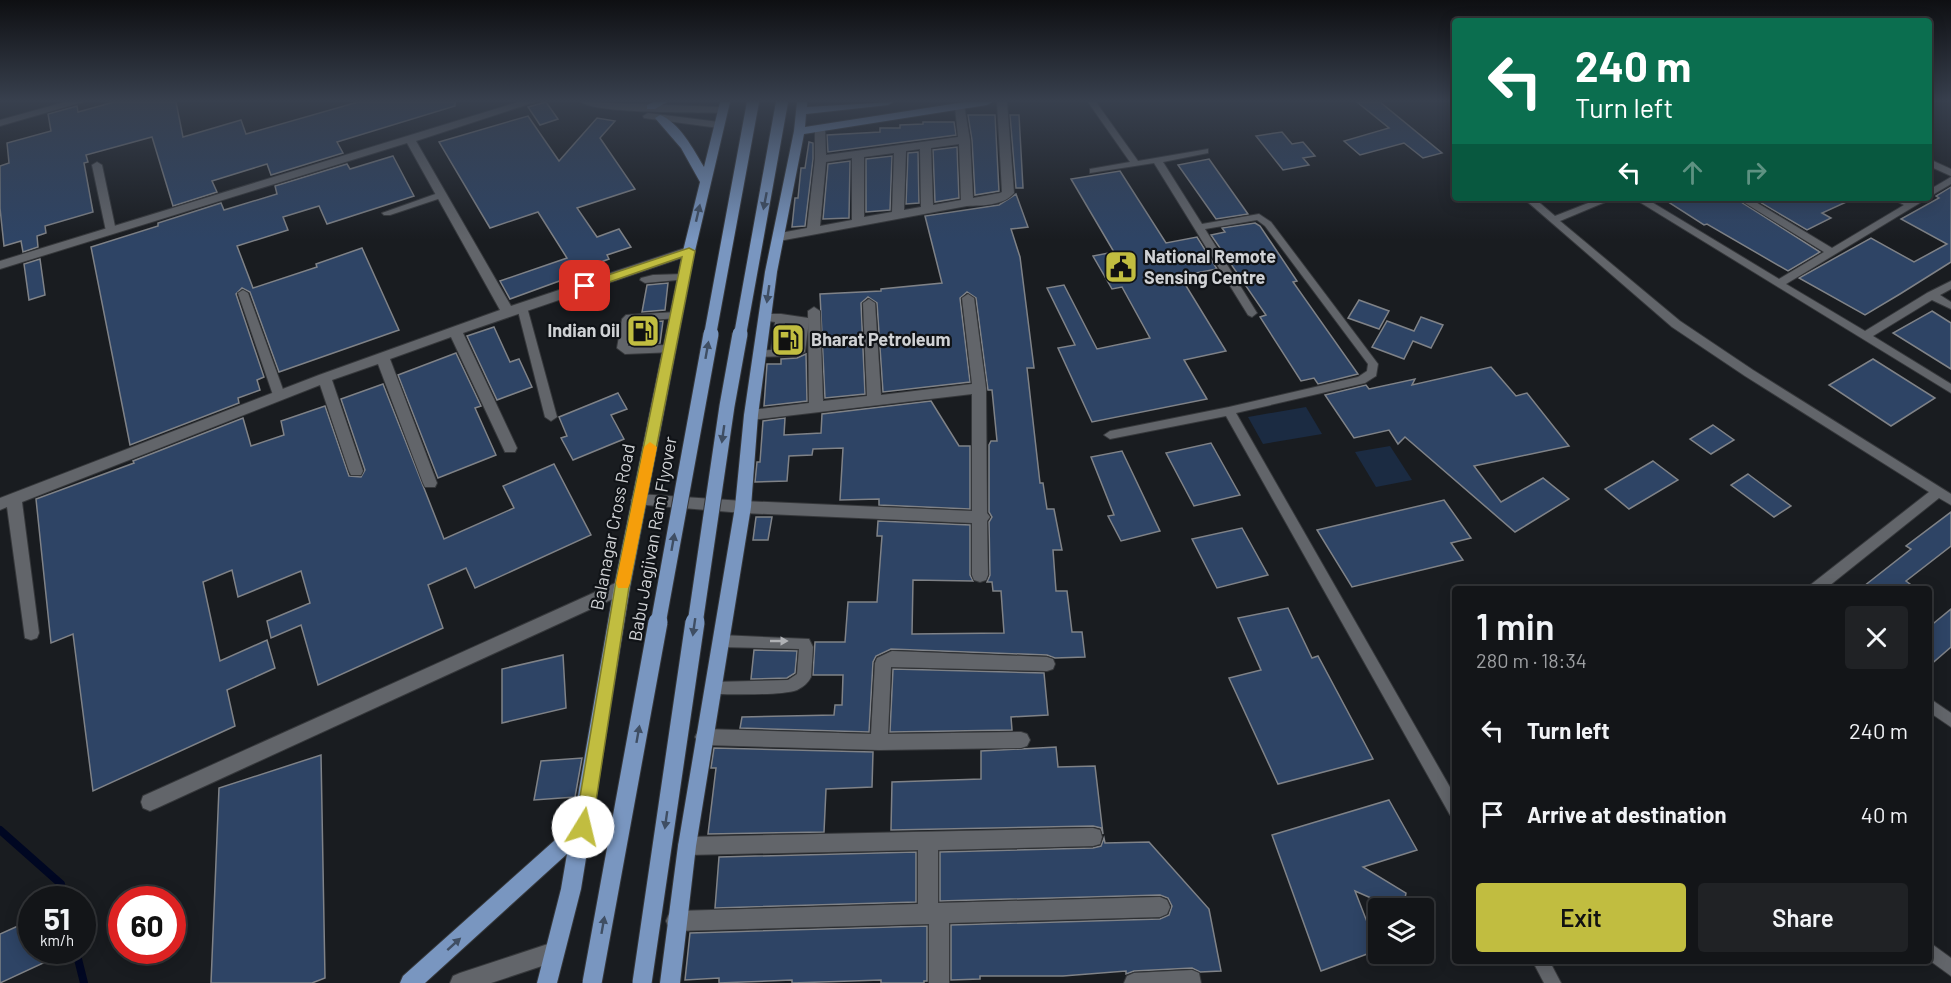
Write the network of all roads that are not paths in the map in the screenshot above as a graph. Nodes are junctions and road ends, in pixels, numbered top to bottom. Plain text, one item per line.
1 (381, 148) edge
2 (415, 148) edge
3 (688, 148) edge
4 (713, 148) edge
5 (745, 148) edge
6 (774, 148) edge
7 (796, 148) edge
8 (821, 148) edge
9 (911, 148) edge
10 (925, 148) edge
11 (964, 148) edge
12 (1005, 148) edge
13 (1125, 148) edge
14 (900, 150) junction
15 (1205, 151) dead end
16 (858, 155) junction
17 (821, 159) junction
18 (1157, 160) junction
19 (1136, 163) junction
20 (1932, 164) edge
21 (97, 165) dead end
22 (1093, 171) dead end
23 (1951, 173) edge
24 (1951, 180) edge
25 (705, 181) junction
26 (1932, 192) edge
27 (441, 195) junction
28 (1531, 201) edge
29 (1602, 201) edge
30 (1643, 201) edge
31 (1747, 201) edge
32 (1902, 201) edge
33 (1918, 201) edge
34 (967, 202) junction
35 (1911, 205) junction
36 (927, 209) junction
37 (387, 213) dead end
38 (898, 214) junction
39 (1553, 220) junction
40 (858, 221) junction
41 (1199, 227) junction
42 (111, 231) junction
43 (813, 231) junction
44 (779, 237) junction
45 (689, 251) junction
46 (1831, 252) junction
47 (0, 265) edge
48 (684, 277) junction
49 (645, 280) dead end
50 (1778, 284) junction
51 (1951, 284) edge
52 (243, 292) dead end
53 (1931, 295) junction
54 (968, 298) dead end
55 (869, 303) dead end
56 (1951, 306) edge
57 (522, 307) junction
58 (814, 311) dead end
59 (508, 312) junction
60 (638, 313) dead end
61 (677, 313) junction
62 (1252, 313) dead end
63 (773, 318) junction
64 (455, 331) junction
65 (1865, 336) junction
66 (670, 349) junction
67 (768, 353) junction
68 (382, 357) junction
69 (324, 378) junction
70 (979, 388) junction
71 (1951, 389) edge
72 (279, 395) junction
73 (874, 400) junction
74 (816, 407) junction
75 (1229, 411) junction
76 (751, 415) junction
77 (551, 417) dead end
78 (1110, 435) dead end
79 (510, 448) dead end
80 (356, 471) dead end
81 (430, 483) dead end
82 (1938, 492) junction
83 (639, 500) junction
84 (1951, 500) edge
85 (7, 501) edge
86 (743, 507) junction
87 (982, 517) junction
88 (980, 575) dead end
89 (1819, 586) edge
90 (622, 587) junction
91 (31, 633) dead end
92 (720, 641) junction
93 (1047, 664) dead end
94 (712, 688) junction
95 (1932, 706) edge
96 (1950, 719) edge
97 (704, 737) junction
98 (1021, 740) dead end
99 (879, 742) junction
100 (150, 802) dead end
101 (1452, 805) edge
102 (583, 827) junction
103 (1093, 837) dead end
104 (928, 841) junction
105 (687, 846) junction
106 (1160, 907) dead end
107 (933, 913) junction
108 (676, 921) junction
109 (554, 952) junction
110 (1932, 952) edge
111 (1542, 964) edge
112 (1951, 968) edge
113 (1192, 980) dead end
114 (410, 983) edge
115 (460, 983) edge
116 (547, 983) edge
117 (592, 983) edge
118 (642, 983) edge
119 (670, 983) edge
120 (939, 983) edge
121 (1134, 983) edge
122 (1553, 983) edge

1 - 42 street
2 - 27 street
3 - 25 main road
4 - 25 main road, Balanagar Cross Road
117 -> 5 main road, Babu Jagjivan Ram Flyover, bridge
6 -> 118 main road, bridge
7 - 44 main road
8 - 17 street
9 - 14 street
10 - 36 street
11 - 34 street
12 - 34 street
13 - 19 lane
14 - 16 street
14 - 38 street
15 - 18 lane
16 - 17 street
16 - 40 street
17 - 43 street
18 - 19 lane
18 - 41 lane
19 - 22 lane
20 - 23 lane
21 - 42 lane
24 - 26 lane
45 -> 25 main road, Balanagar Cross Road
27 - 37 lane
27 - 59 street
28 - 39 lane
29 - 39 lane
30 - 50 lane
31 - 46 lane
32 - 35 lane
33 - 35 lane
34 - 36 street
35 - 46 lane
36 - 38 street
38 - 40 street
39 - 82 lane
40 - 43 street
41 - 62 lane
41 - 75 lane
42 - 47 street
43 - 44 street
44 -> 63 main road
45 - 48 main road, Balanagar Cross Road
45 - 57 street
46 - 50 lane
48 - 49 lane
48 - 61 main road, Balanagar Cross Road
50 - 65 lane
51 - 53 lane
52 - 72 lane
53 - 56 lane
53 - 65 lane
54 - 70 street
55 - 73 street
57 - 59 street
57 - 77 lane
58 - 74 street
59 - 64 street
60 - 61 lane
61 - 66 main road, Balanagar Cross Road
61 - 66 lane
63 - 67 main road
63 - 67 lane
64 - 68 street
64 - 79 street
65 - 71 lane
66 - 83 main road, Balanagar Cross Road
67 - 76 main road
68 - 69 street
68 - 81 street
69 - 72 street
69 - 80 street
70 - 73 street
70 - 87 street
72 - 85 street
73 - 74 street
74 - 76 street
75 - 78 lane
75 - 101 lane
76 - 86 main road
82 - 84 lane
82 - 89 lane
83 - 86 street
83 - 90 main road, Balanagar Cross Road
85 - 91 street
86 - 87 street
86 - 92 main road
87 - 88 street
90 - 100 street
90 - 102 main road, Balanagar Cross Road
92 - 94 main road
92 -> 94 lane
93 - 99 street
94 - 97 main road
95 - 96 lane
97 - 99 street
97 - 105 main road
98 - 99 street
102 - 109 main road, Balanagar Cross Road
114 -> 102 main road
103 - 104 street
104 - 105 street
104 - 107 street
105 - 108 main road
106 - 107 street
107 - 108 street
107 - 120 street
108 - 119 main road
109 - 115 street
109 - 116 main road, Balanagar Cross Road
110 - 112 lane
111 - 122 lane
113 - 121 street

